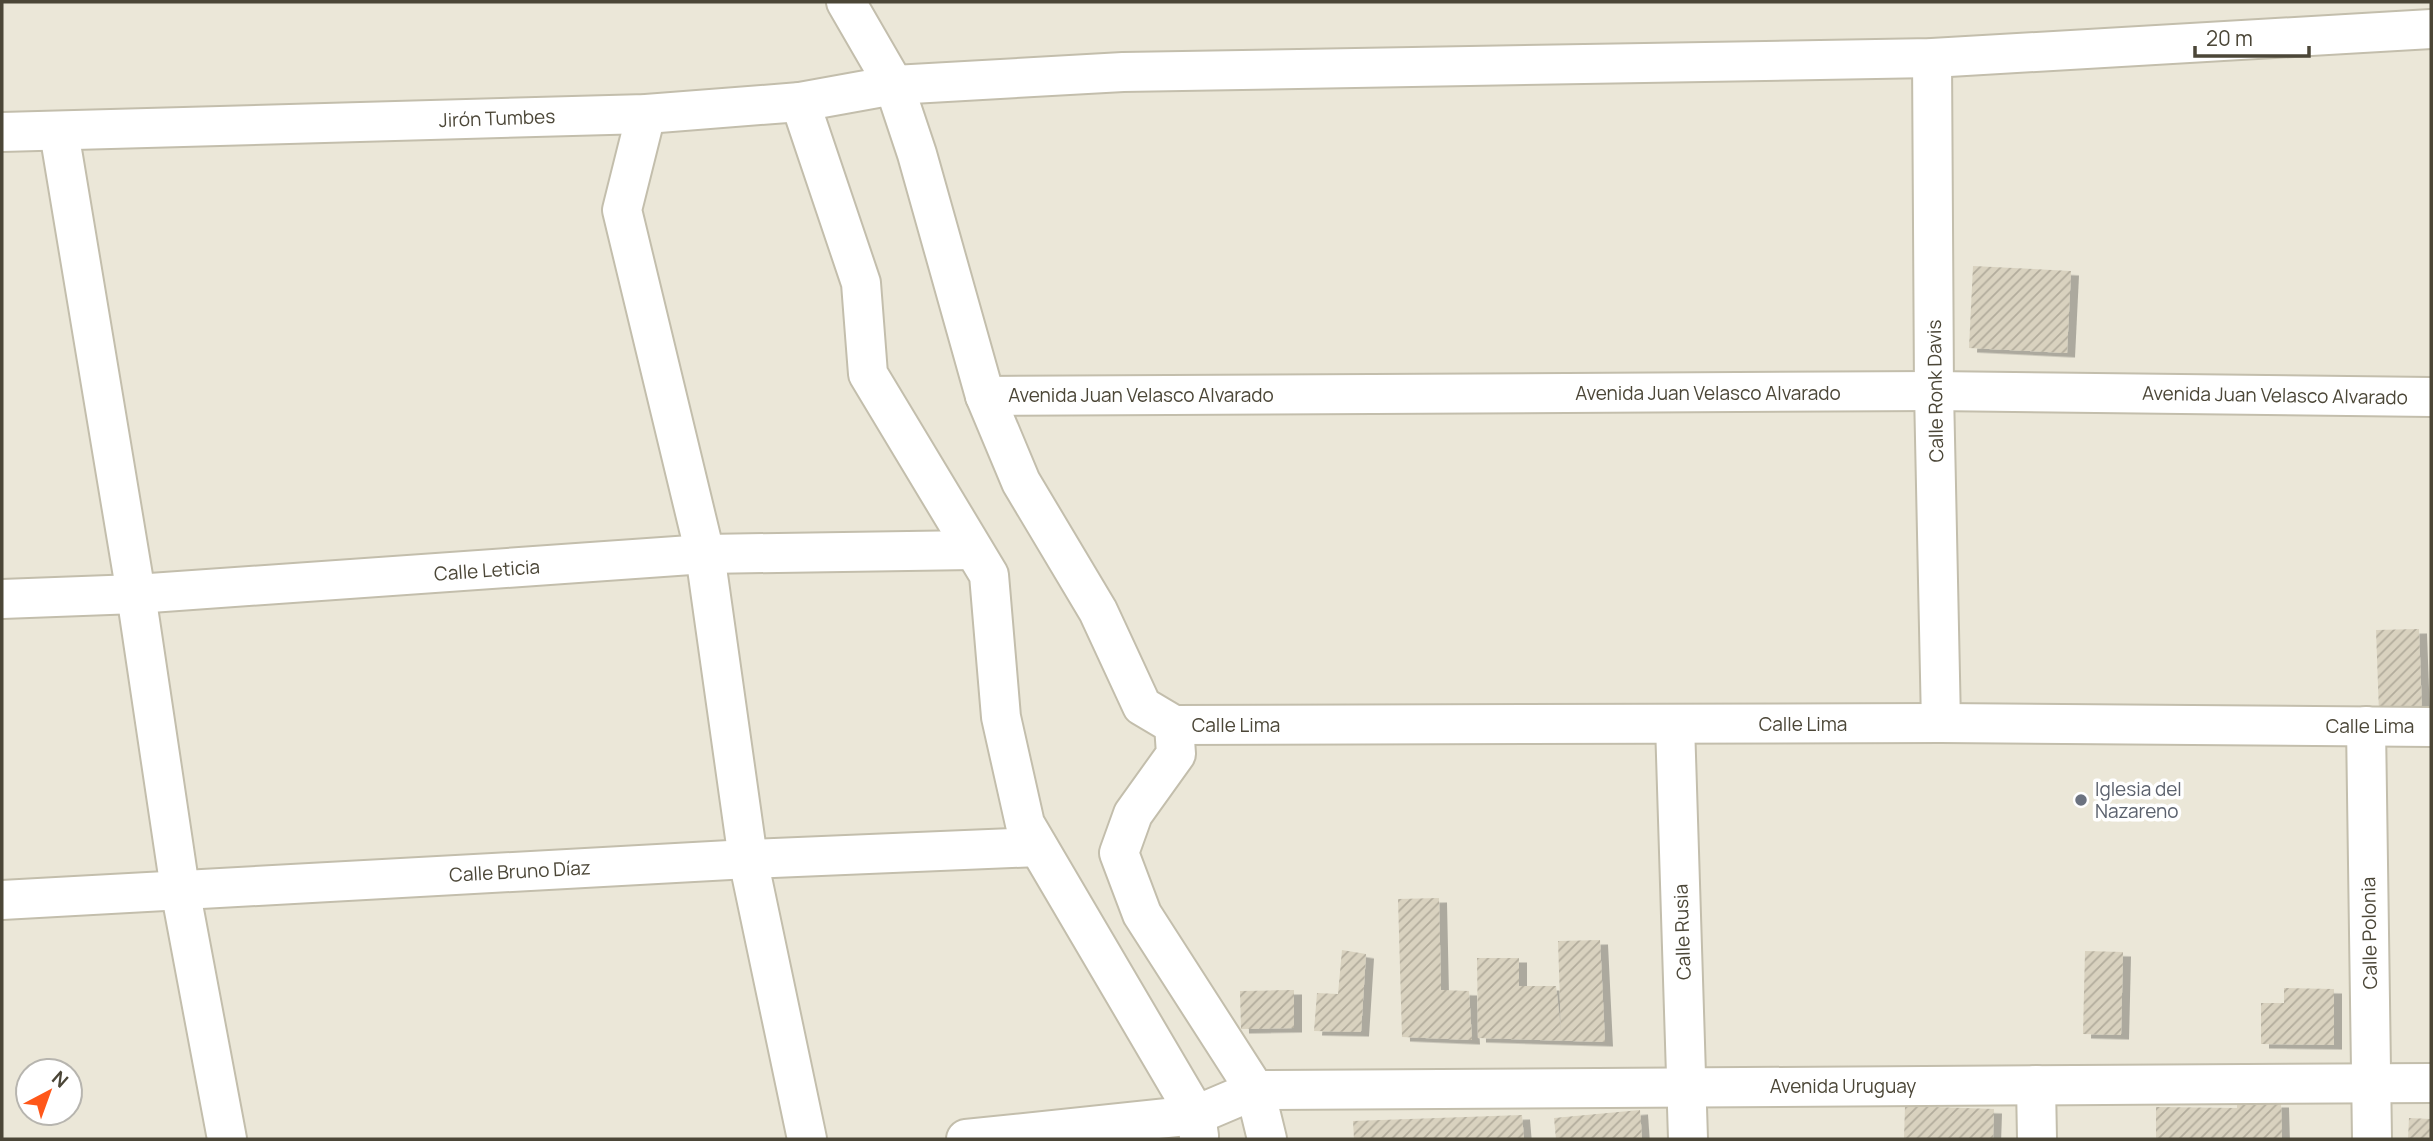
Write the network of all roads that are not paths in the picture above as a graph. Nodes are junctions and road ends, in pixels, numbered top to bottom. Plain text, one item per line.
1 (846, 2) edge
2 (2431, 29) edge
3 (1932, 58) junction
4 (894, 85) junction
5 (800, 102) junction
6 (646, 114) junction
7 (2, 132) edge
8 (59, 132) junction
9 (1934, 391) junction
10 (985, 396) junction
11 (2431, 397) edge
12 (973, 550) junction
13 (705, 554) junction
14 (136, 594) junction
15 (2, 599) edge
16 (1941, 723) junction
17 (1675, 724) junction
18 (1174, 725) junction
19 (2366, 726) junction
20 (2431, 727) edge
21 (1038, 847) junction
22 (748, 859) junction
23 (180, 889) junction
24 (2, 900) edge
25 (2372, 1083) junction
26 (2431, 1083) edge
27 (2036, 1085) junction
28 (1688, 1087) junction
29 (1255, 1090) junction
30 (1198, 1127) edge
31 (227, 1139) edge
32 (807, 1139) edge
33 (966, 1139) edge
34 (1267, 1139) edge
35 (1688, 1139) edge
36 (2037, 1139) edge
37 (2372, 1139) edge

1 - 4 street
2 - 3 street, Jirón Tumbes
3 - 4 street, Jirón Tumbes
3 - 9 street, Calle Ronk Davis
4 - 5 street, Jirón Tumbes
4 - 10 street
5 - 6 street, Jirón Tumbes
5 - 12 street
6 - 8 street, Jirón Tumbes
6 - 13 street
7 - 8 street, Jirón Tumbes
8 - 14 street
9 - 10 street, Avenida Juan Velasco Alvarado
9 - 11 street, Avenida Juan Velasco Alvarado
9 - 16 street, Calle Ronk Davis
10 - 18 street
12 - 13 street, Calle Leticia
12 - 21 street
13 - 14 street, Calle Leticia
13 - 22 street
14 - 15 street, Calle Leticia
14 - 23 street
16 - 17 street, Calle Lima
16 - 19 street, Calle Lima
17 - 18 street, Calle Lima
17 - 28 street, Calle Rusia
18 - 29 street
19 - 20 street, Calle Lima
19 - 25 street, Calle Polonia
21 - 22 street, Calle Bruno Díaz
21 - 30 street
22 - 23 street, Calle Bruno Díaz
22 - 32 street
23 - 24 street, Calle Bruno Díaz
23 - 31 street
25 - 26 street, Avenida Uruguay
25 - 27 street, Avenida Uruguay
25 - 37 street, Calle Polonia
27 - 28 street, Avenida Uruguay
27 - 36 street
28 - 29 street, Avenida Uruguay
28 - 35 street, Calle Rusia
29 - 30 street
29 - 34 street
30 - 33 street

